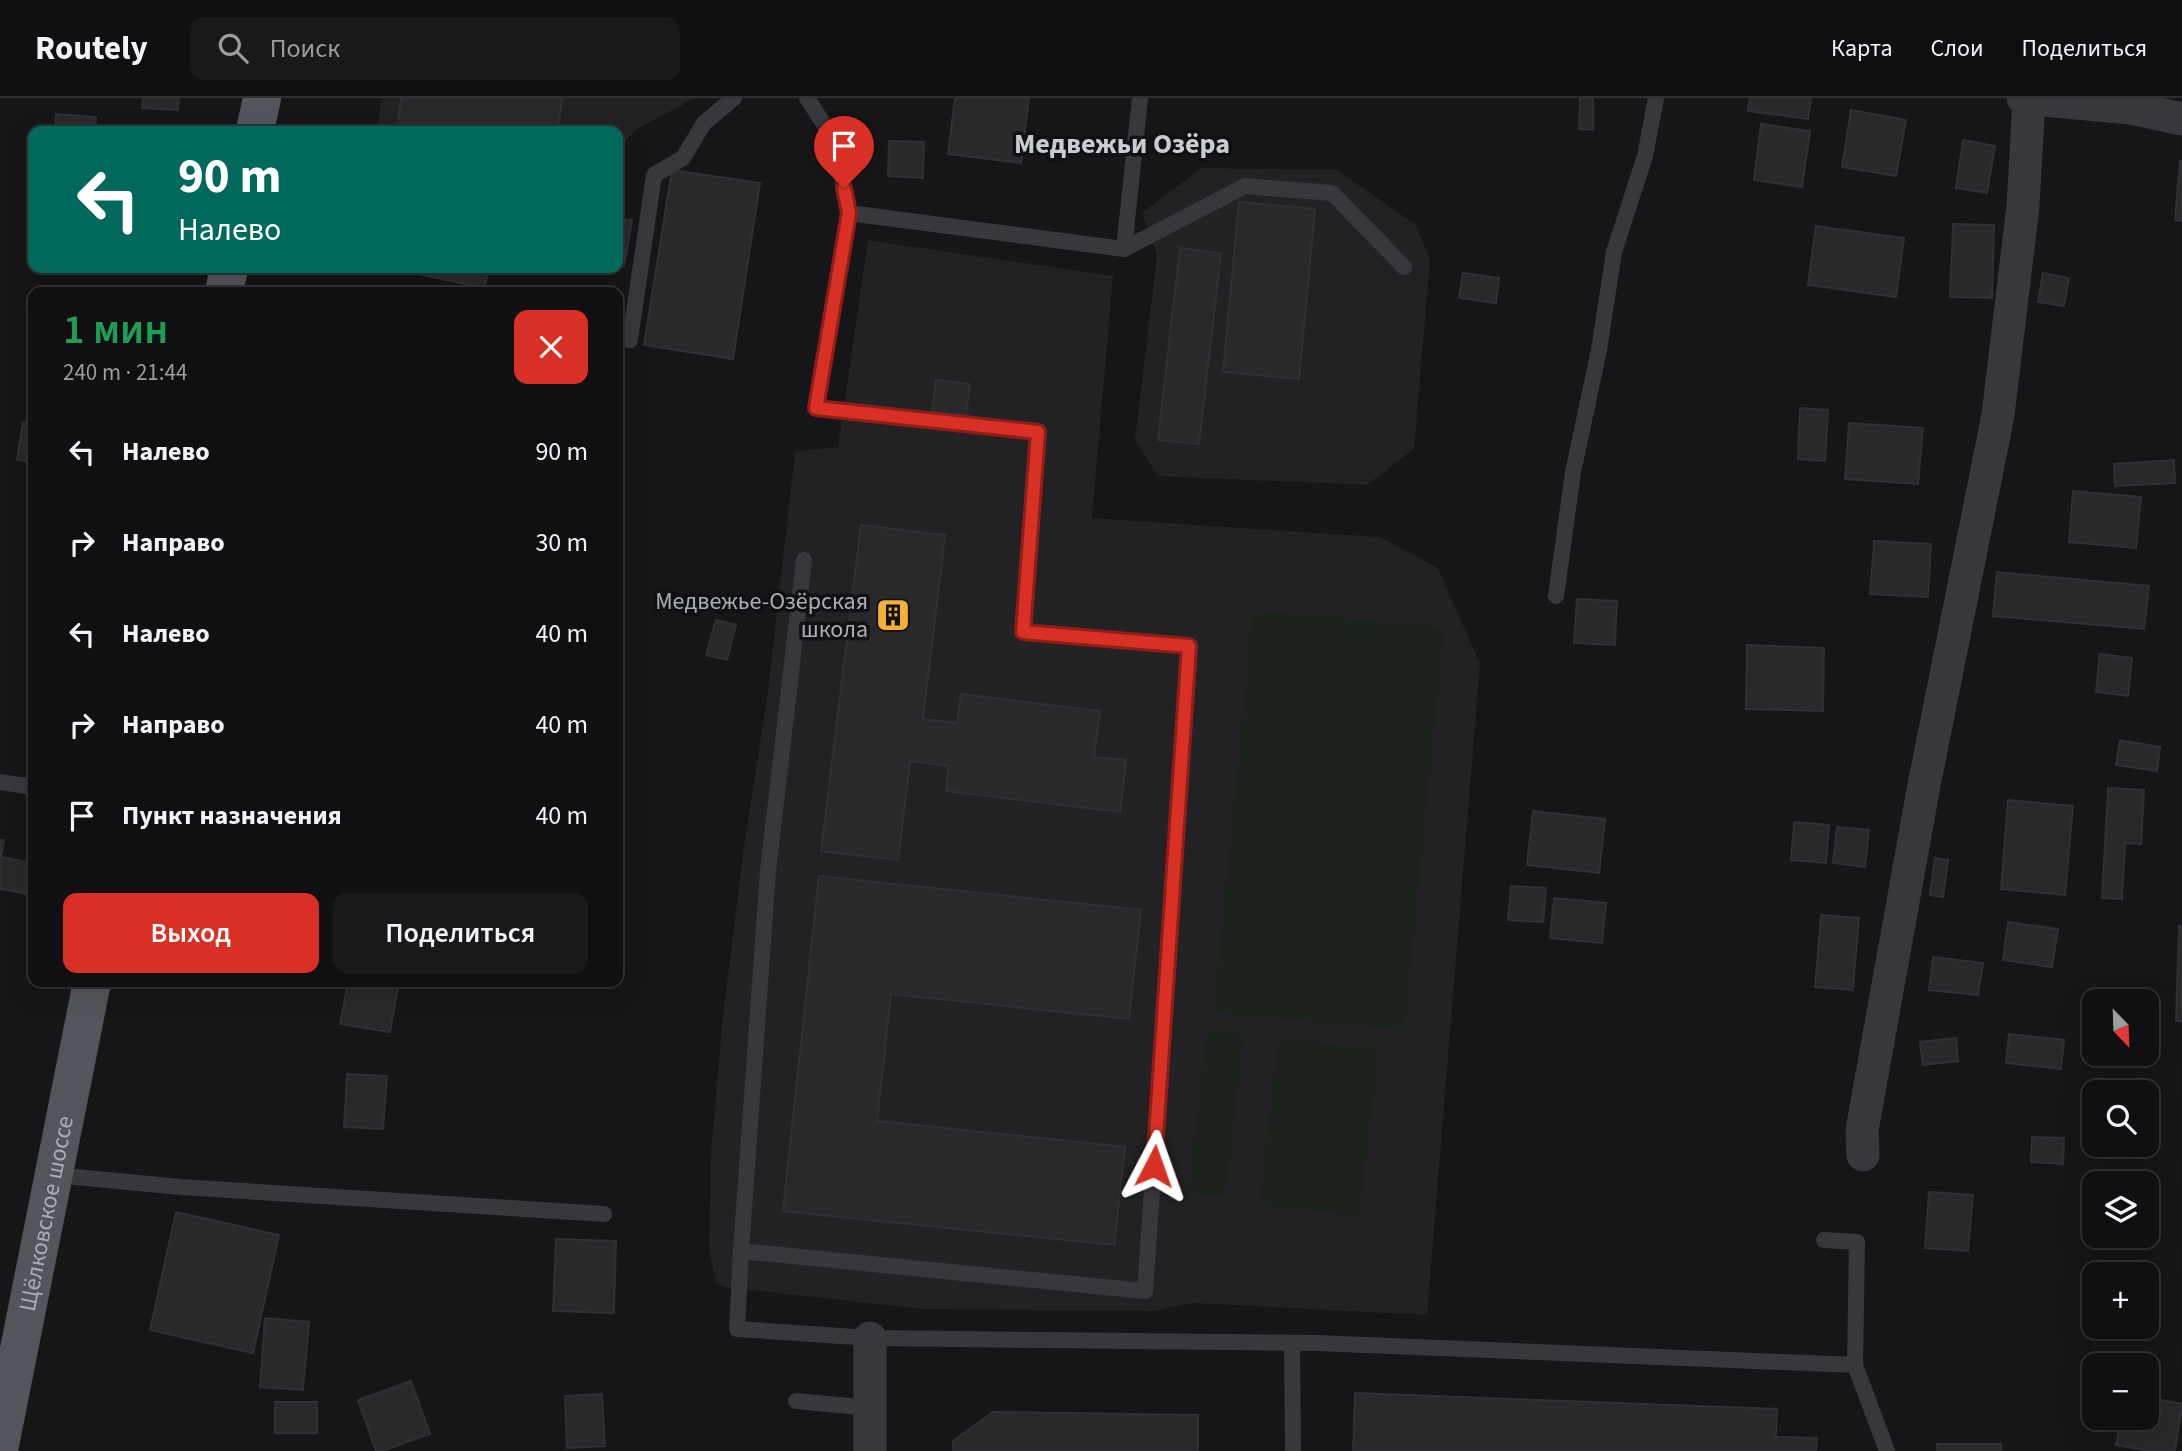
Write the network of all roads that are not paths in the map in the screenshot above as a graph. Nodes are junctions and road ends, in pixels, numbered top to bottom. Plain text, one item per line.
1 (262, 98) edge
2 (734, 98) edge
3 (807, 98) edge
4 (1140, 98) edge
5 (1656, 98) edge
6 (2026, 99) edge
7 (2182, 118) edge
8 (256, 126) edge
9 (849, 213) junction
10 (1124, 249) junction
11 (1404, 267) dead end
12 (630, 340) dead end
13 (804, 560) dead end
14 (1556, 596) dead end
15 (0, 782) edge
16 (28, 786) edge
17 (91, 987) edge
18 (1863, 1155) dead end
19 (54, 1175) junction
20 (604, 1214) dead end
21 (1824, 1240) dead end
22 (741, 1251) junction
23 (870, 1338) junction
24 (1292, 1344) junction
25 (1855, 1365) junction
26 (796, 1401) dead end
27 (870, 1409) junction
28 (0, 1445) edge
29 (870, 1451) edge
30 (1293, 1451) edge
31 (1887, 1451) edge

1 - 8 main road
2 - 12 lane
3 - 9 lane
4 - 10 lane
5 - 14 lane
6 - 7 street
6 - 18 street
9 - 10 lane
9 - 22 lane
10 - 11 lane
13 - 22 lane
15 - 16 lane
17 - 19 main road, Щёлковское шоссе
19 - 20 lane
19 - 28 main road, Щёлковское шоссе
21 - 25 lane
22 - 23 lane
23 - 24 lane
23 - 27 street
24 - 25 lane
24 - 30 lane
25 - 31 lane
26 - 27 lane
27 - 29 street

